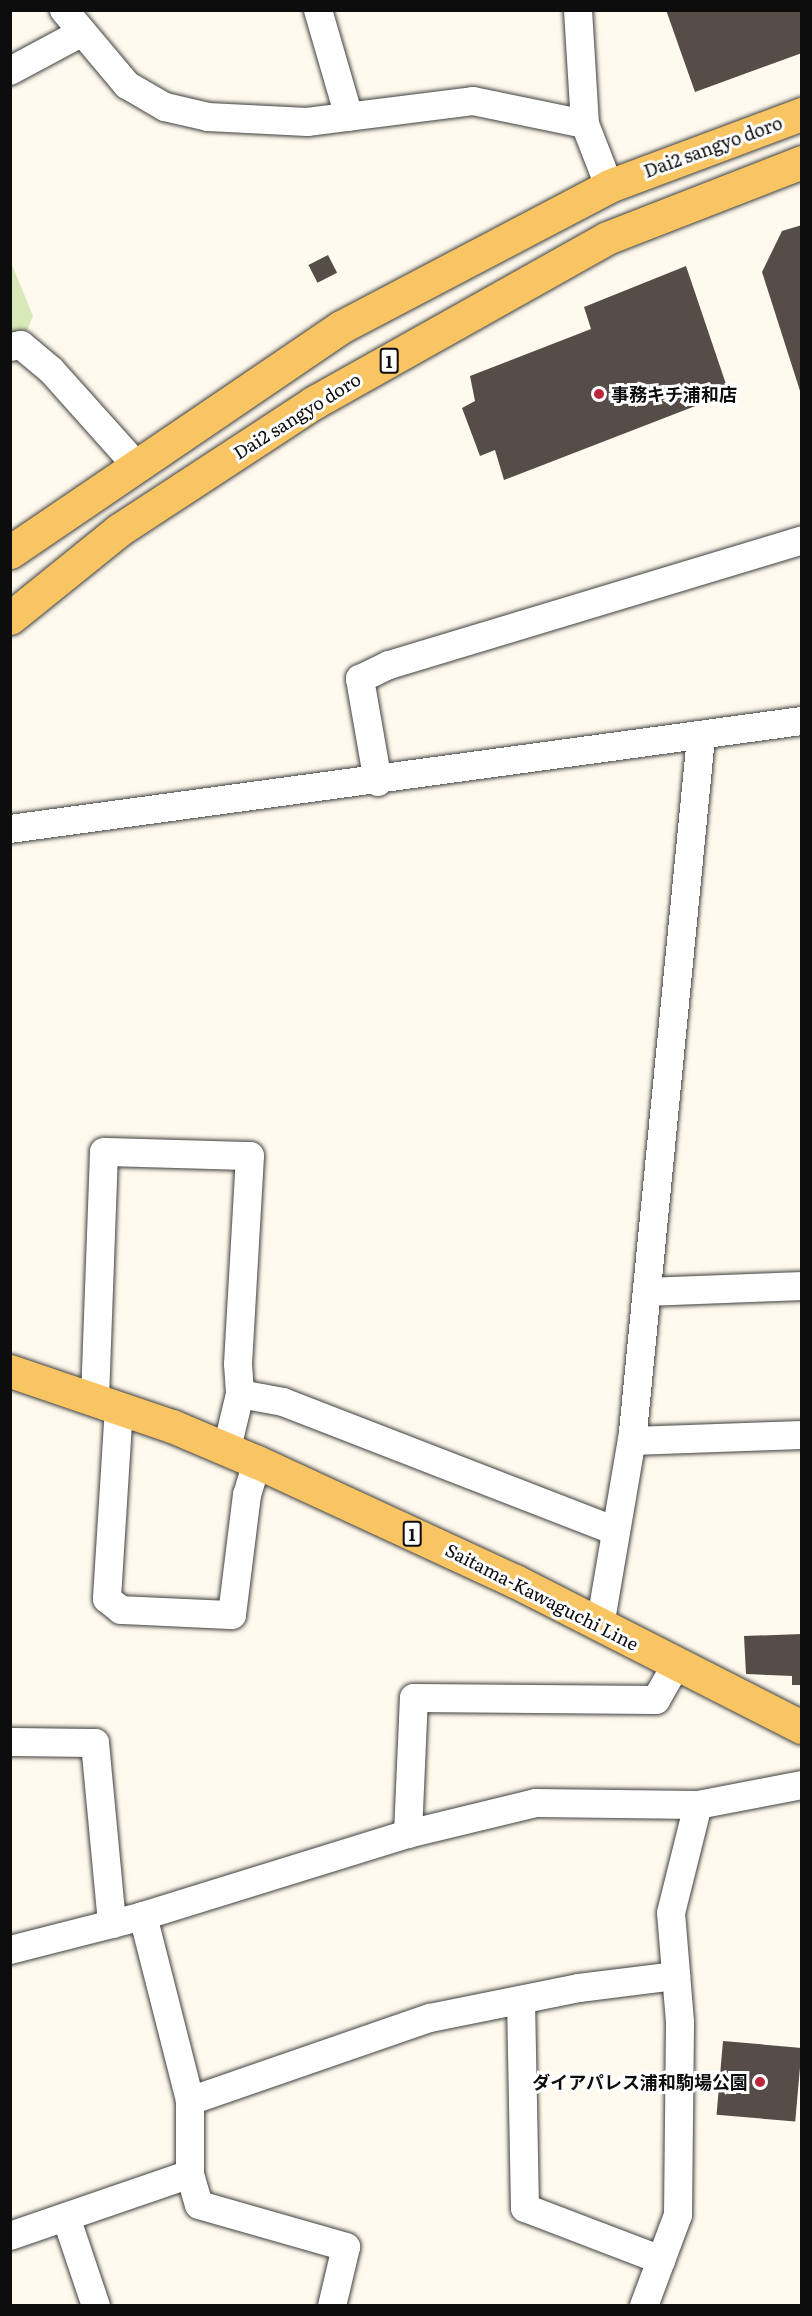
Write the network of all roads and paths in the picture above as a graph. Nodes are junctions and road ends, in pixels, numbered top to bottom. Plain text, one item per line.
1 (64, 10) edge
2 (318, 10) edge
3 (578, 10) edge
4 (81, 33) junction
5 (10, 71) edge
6 (801, 114) edge
7 (349, 117) junction
8 (585, 124) junction
9 (801, 162) edge
10 (609, 186) junction
11 (10, 347) edge
12 (135, 464) junction
13 (801, 540) edge
14 (10, 552) edge
15 (10, 618) edge
16 (801, 721) edge
17 (700, 737) junction
18 (378, 782) junction
19 (10, 829) edge
20 (801, 1286) edge
21 (647, 1292) junction
22 (10, 1371) edge
23 (240, 1394) junction
24 (107, 1403) junction
25 (801, 1435) edge
26 (632, 1440) junction
27 (227, 1448) junction
28 (257, 1462) junction
29 (615, 1531) junction
30 (600, 1626) junction
31 (676, 1665) junction
32 (801, 1726) edge
33 (10, 1742) edge
34 (801, 1785) edge
35 (698, 1805) junction
36 (408, 1834) junction
37 (143, 1916) junction
38 (112, 1924) junction
39 (10, 1950) edge
40 (676, 1976) junction
41 (521, 2000) junction
42 (189, 2101) junction
43 (190, 2174) junction
44 (66, 2217) junction
45 (10, 2236) edge
46 (661, 2260) junction
47 (96, 2306) edge
48 (332, 2306) edge
49 (644, 2306) edge

1 - 4 street
2 - 7 street
3 - 8 street
4 - 5 street
4 - 7 street
6 - 10 main road, Dai2 sangyo doro
7 - 8 street
8 - 10 street
9 - 15 main road, Dai2 sangyo doro / 1
10 - 12 main road, Dai2 sangyo doro
11 - 12 street
12 - 14 main road, Dai2 sangyo doro
13 - 18 street
16 - 17 street
17 - 18 street
17 - 21 street
18 - 19 street
20 - 21 street
21 - 26 street
22 - 24 main road, Saitama-Kawaguchi Line / 1
23 - 24 street
23 - 27 street
23 - 29 street
24 - 27 main road, Saitama-Kawaguchi Line / 1
24 - 28 street
25 - 26 street
26 - 29 street
27 - 28 main road, Saitama-Kawaguchi Line / 1
28 - 30 main road, Saitama-Kawaguchi Line / 1
29 - 30 street
30 - 31 main road, Saitama-Kawaguchi Line / 1
31 - 32 main road, Saitama-Kawaguchi Line / 1
31 - 36 street
33 - 38 street
34 - 35 street
35 - 36 street
35 - 40 street
36 - 37 street
37 - 38 street
37 - 42 street
38 - 39 street
40 - 41 street
40 - 46 street
41 - 42 street
41 - 46 street
42 - 43 street
43 - 44 street
43 - 48 street
44 - 45 street
44 - 47 street
46 - 49 street

